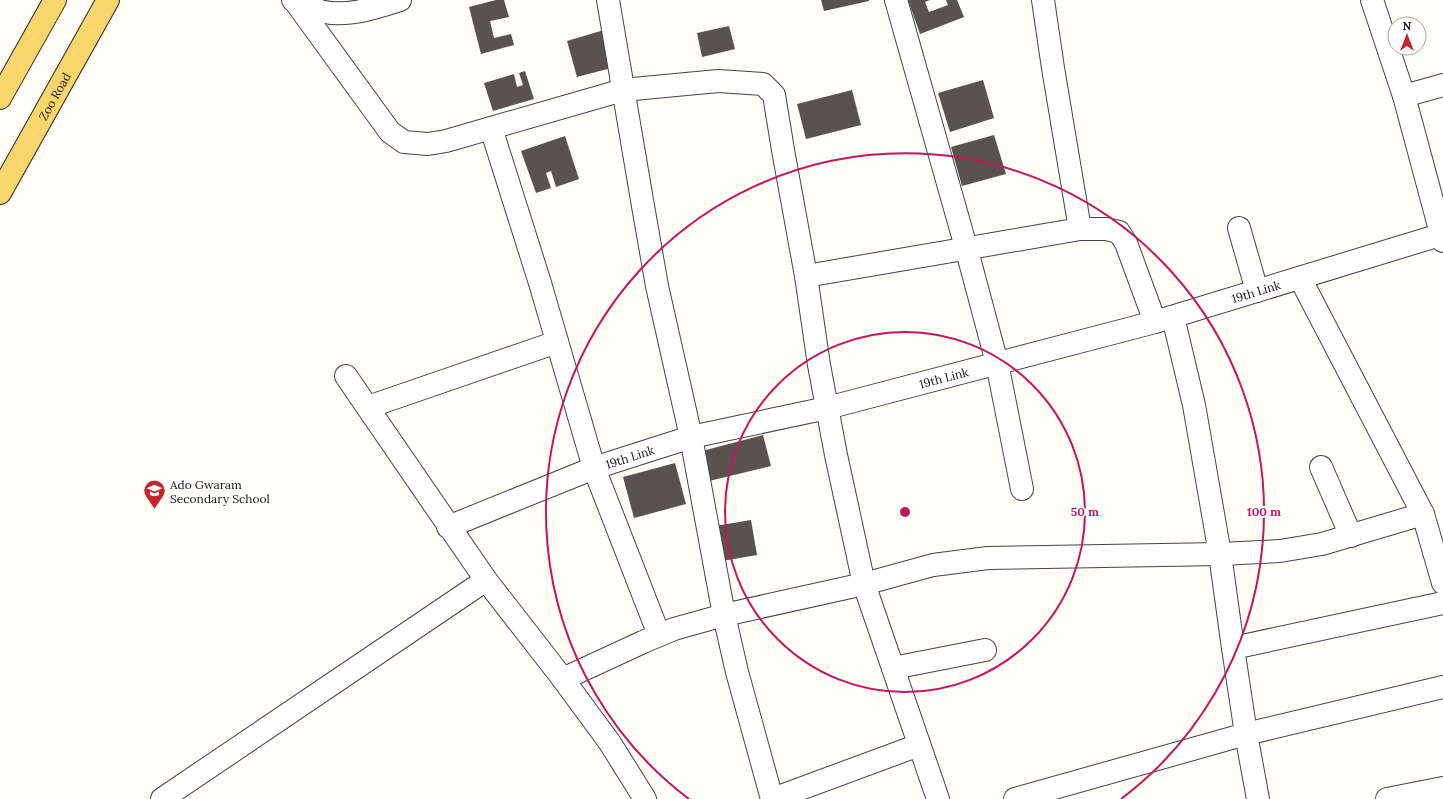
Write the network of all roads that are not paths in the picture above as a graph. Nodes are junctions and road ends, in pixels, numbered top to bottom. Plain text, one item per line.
1 (55, 0) edge
2 (108, 0) edge
3 (293, 0) edge
4 (400, 0) edge
5 (608, 0) edge
6 (896, 0) edge
7 (1043, 0) edge
8 (1372, 0) edge
9 (1443, 85) edge
10 (623, 90) junction
11 (1404, 96) junction
12 (0, 98) edge
13 (491, 128) junction
14 (0, 193) edge
15 (1239, 228) dead end
16 (1080, 229) junction
17 (1442, 237) edge
18 (966, 247) junction
19 (806, 276) junction
20 (1300, 278) junction
21 (1257, 291) junction
22 (1164, 319) junction
23 (557, 342) junction
24 (997, 363) junction
25 (346, 376) dead end
26 (368, 407) junction
27 (827, 408) junction
28 (691, 437) junction
29 (1321, 467) dead end
30 (594, 468) junction
31 (1022, 489) dead end
32 (1423, 514) junction
33 (448, 527) junction
34 (1352, 536) junction
35 (1220, 554) junction
36 (486, 580) junction
37 (1443, 583) edge
38 (864, 584) junction
39 (1443, 603) edge
40 (724, 615) junction
41 (659, 635) junction
42 (1233, 648) junction
43 (985, 650) dead end
44 (893, 668) junction
45 (563, 680) junction
46 (1443, 687) edge
47 (1246, 734) junction
48 (919, 745) junction
49 (1443, 788) edge
50 (162, 799) edge
51 (645, 799) edge
52 (772, 799) edge
53 (938, 799) edge
54 (1015, 799) edge
55 (1258, 799) edge
56 (1387, 799) edge

1 - 12 main road
2 - 14 main road, Zoo Road
3 - 4 street
3 - 13 street
5 - 10 street
6 - 18 street
7 - 16 street
8 - 11 street
9 - 11 street
10 - 13 street
10 - 19 street
10 - 28 street
11 - 17 street
13 - 23 street
15 - 21 street
16 - 18 street
16 - 22 street
17 - 20 street, 19th Link
18 - 19 street
18 - 24 street
19 - 27 street
20 - 21 street, 19th Link
20 - 32 street
21 - 22 street, 19th Link
22 - 24 street, 19th Link
22 - 35 street
23 - 26 street
23 - 30 street
24 - 27 street, 19th Link
24 - 31 street
25 - 26 street
26 - 33 street
27 - 28 street, 19th Link
27 - 38 street
28 - 30 street, 19th Link
28 - 40 street
29 - 34 street
30 - 33 street, 19th Link
30 - 41 street
32 - 34 street
32 - 37 street
33 - 36 street
34 - 35 street
35 - 38 street
35 - 42 street
36 - 45 street
36 - 50 street
38 - 40 street
38 - 44 street
39 - 42 street
40 - 41 street
40 - 52 street
41 - 45 street
42 - 47 street
43 - 44 street
44 - 48 street
45 - 51 street
46 - 47 street
47 - 54 street
47 - 55 street
48 - 52 street
48 - 53 street
49 - 56 street

